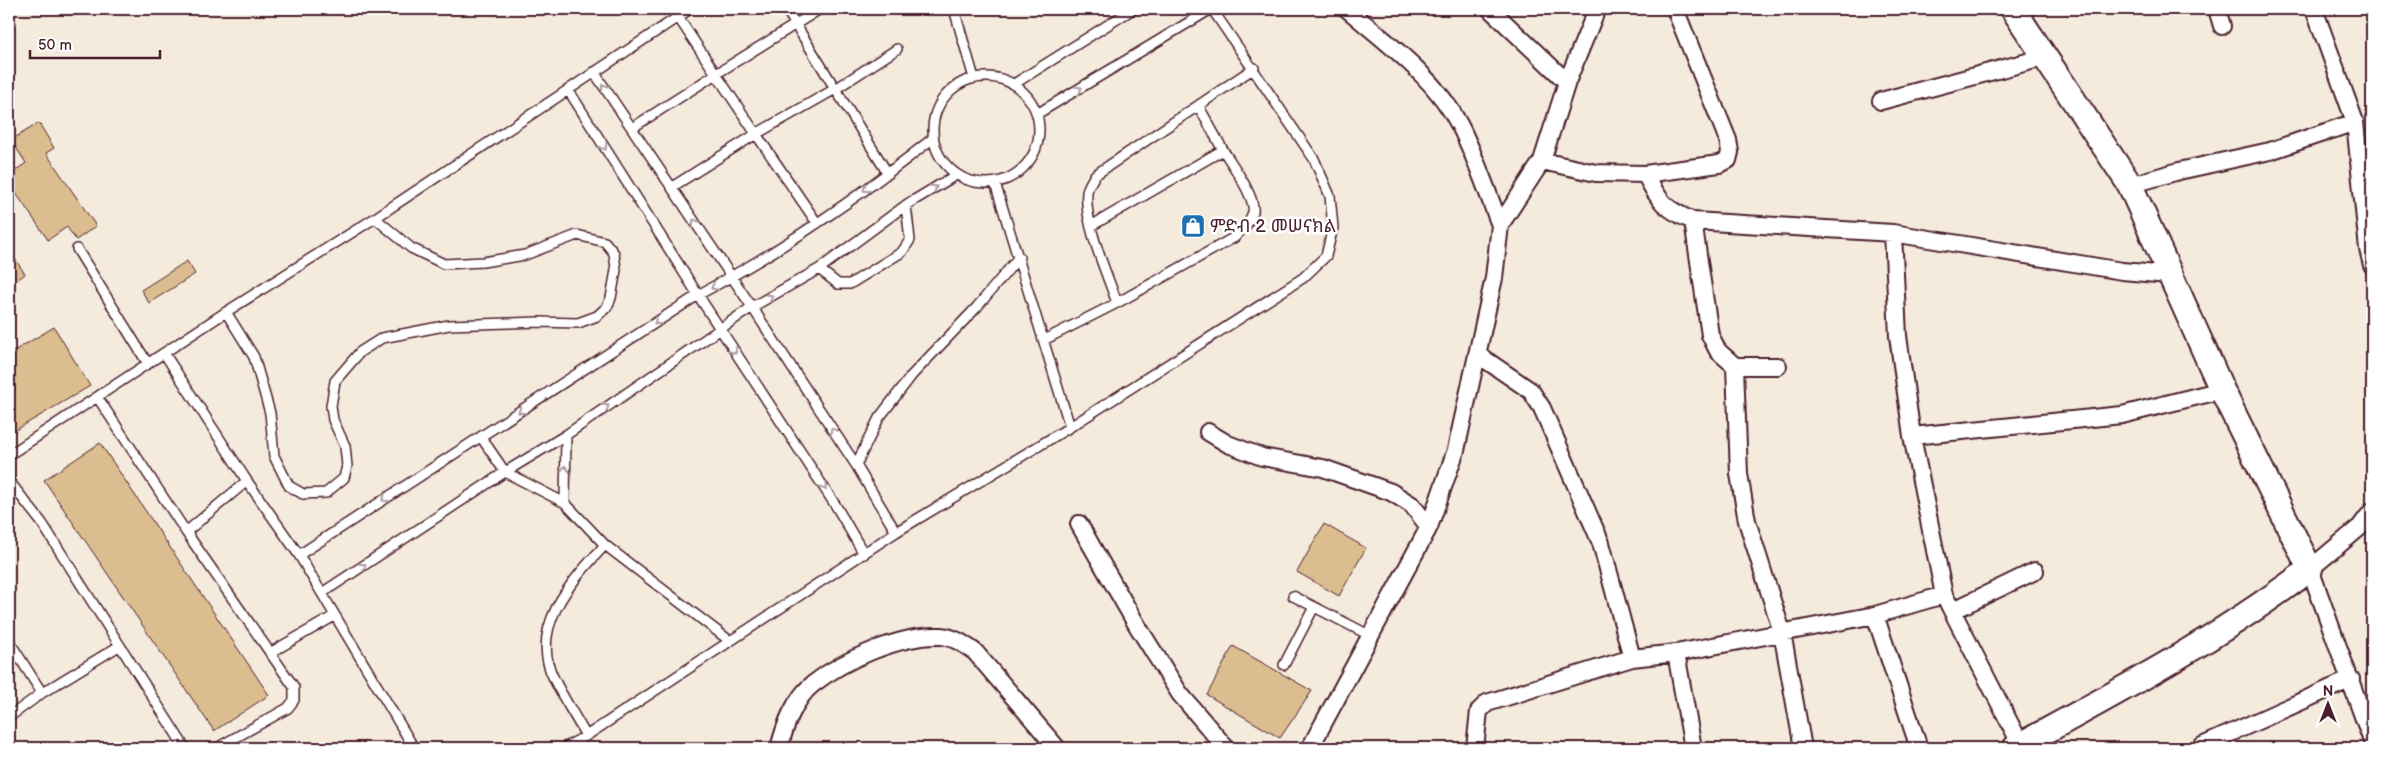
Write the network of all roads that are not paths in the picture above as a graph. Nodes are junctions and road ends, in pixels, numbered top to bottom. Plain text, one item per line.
1 (690, 9) edge
2 (786, 9) edge
3 (820, 9) edge
4 (954, 9) edge
5 (1133, 9) edge
6 (1211, 9) edge
7 (1347, 9) edge
8 (1490, 9) edge
9 (1597, 9) edge
10 (1675, 9) edge
11 (2013, 9) edge
12 (2217, 9) edge
13 (2314, 9) edge
14 (678, 17) junction
15 (796, 23) junction
16 (2222, 26) dead end
17 (897, 49) dead end
18 (2046, 57) junction
19 (1254, 68) junction
20 (594, 72) junction
21 (716, 74) junction
22 (974, 78) junction
23 (1567, 82) junction
24 (1014, 84) junction
25 (837, 88) junction
26 (569, 91) junction
27 (1881, 101) dead end
28 (1199, 107) junction
29 (1037, 114) junction
30 (2355, 122) junction
31 (632, 128) junction
32 (756, 134) junction
33 (932, 139) junction
34 (1223, 150) junction
35 (1542, 161) junction
36 (888, 174) junction
37 (1645, 174) junction
38 (956, 175) junction
39 (2367, 179) edge
40 (995, 183) junction
41 (2130, 186) junction
42 (672, 187) junction
43 (906, 205) junction
44 (375, 218) junction
45 (1693, 221) junction
46 (816, 223) junction
47 (1500, 225) junction
48 (1091, 226) junction
49 (1893, 233) junction
50 (77, 249) dead end
51 (1019, 257) junction
52 (2372, 266) edge
53 (819, 269) junction
54 (2169, 275) junction
55 (731, 278) junction
56 (698, 295) junction
57 (1117, 303) junction
58 (752, 307) junction
59 (226, 312) junction
60 (720, 329) junction
61 (1044, 340) junction
62 (164, 353) junction
63 (1477, 354) junction
64 (148, 364) junction
65 (1735, 366) junction
66 (1778, 366) dead end
67 (2222, 390) junction
68 (98, 398) junction
69 (1070, 427) junction
70 (1208, 432) dead end
71 (566, 435) junction
72 (1912, 436) junction
73 (481, 437) junction
74 (9, 455) edge
75 (856, 465) junction
76 (505, 472) junction
77 (9, 481) edge
78 (247, 481) junction
79 (565, 503) junction
80 (2372, 510) edge
81 (1079, 524) dead end
82 (1429, 527) junction
83 (186, 532) junction
84 (896, 532) junction
85 (605, 545) junction
86 (864, 554) junction
87 (299, 555) junction
88 (2310, 569) junction
89 (2034, 571) dead end
90 (322, 594) junction
91 (1293, 596) dead end
92 (1944, 596) junction
93 (1314, 607) junction
94 (1952, 611) junction
95 (1875, 615) junction
96 (334, 616) junction
97 (1782, 632) junction
98 (1371, 636) junction
99 (730, 640) junction
100 (9, 641) edge
101 (119, 646) junction
102 (270, 654) junction
103 (1676, 654) junction
104 (1632, 658) junction
105 (1284, 665) dead end
106 (2351, 679) junction
107 (42, 693) junction
108 (9, 717) edge
109 (586, 736) junction
110 (2372, 741) edge
111 (1317, 746) edge
112 (2018, 746) edge
113 (2202, 746) dead end
114 (185, 748) edge
115 (217, 748) edge
116 (414, 748) edge
117 (564, 748) edge
118 (779, 748) edge
119 (1057, 748) edge
120 (1226, 748) edge
121 (1475, 748) edge
122 (1693, 748) edge
123 (1802, 748) edge
124 (1919, 748) edge

1 - 14 lane
2 - 15 lane
3 - 15 lane
4 - 22 lane
5 - 24 lane
6 - 19 lane
29 -> 6 lane
7 - 47 street
8 - 23 street
9 - 23 street
10 - 37 street
11 - 18 street
12 - 16 street
13 - 30 street
14 - 20 lane
14 - 21 lane
15 - 21 lane
15 - 25 lane
17 - 25 lane
18 - 27 street
18 - 41 street
19 - 28 lane
19 - 69 lane
20 - 26 lane
31 -> 20 lane
21 - 31 lane
21 - 32 lane
22 - 24 lane
22 - 33 lane
23 - 35 street
24 - 29 lane
25 - 32 lane
25 - 36 lane
26 - 44 lane
26 -> 56 lane
28 - 34 lane
28 - 48 lane
29 - 40 lane
30 - 39 street
30 - 41 street
31 - 42 lane
32 - 42 lane
32 - 46 lane
33 - 36 lane
33 - 38 lane
34 - 48 lane
34 - 57 lane
35 - 37 street
35 - 47 street
36 -> 46 lane
37 - 45 street
38 - 40 lane
43 -> 38 lane
39 - 52 street
40 - 51 lane
41 - 54 street
55 -> 42 lane
43 - 53 lane
43 - 53 lane
44 - 59 lane
44 - 59 lane
45 - 49 street
45 - 65 street
46 - 55 lane
47 - 63 street
48 - 57 lane
49 - 54 street
49 - 72 street
50 - 64 lane
51 - 61 lane
51 - 75 lane
58 -> 53 lane
54 - 67 street
55 -> 56 lane
55 - 58 lane
56 - 60 lane
56 -> 73 lane
57 - 61 lane
58 - 60 lane
75 -> 58 lane
59 - 62 lane
71 -> 60 lane
60 -> 86 lane
61 - 69 lane
62 - 64 lane
62 - 78 lane
63 - 82 street
63 - 104 street
64 - 68 lane
65 - 66 street
65 - 97 street
67 - 72 street
67 - 88 street
68 - 74 lane
68 - 83 lane
69 - 84 lane
70 - 82 street
71 - 76 lane
79 -> 71 lane
72 - 92 street
73 - 76 lane
73 -> 87 lane
75 - 84 lane
76 - 79 lane
90 -> 76 lane
77 - 101 lane
78 - 83 lane
78 - 87 lane
79 - 85 lane
80 - 88 street
81 - 120 street
82 - 98 street
83 - 102 lane
84 - 86 lane
85 - 99 lane
85 - 109 lane
86 - 99 lane
87 - 90 lane
88 - 106 street
88 - 112 street
89 - 94 street
90 - 96 lane
91 - 93 lane
92 - 94 street
92 - 95 street
93 - 98 lane
93 - 105 lane
94 - 112 street
95 - 97 street
95 - 124 street
96 - 102 lane
96 - 116 lane
97 - 103 street
97 - 123 street
98 - 111 street
99 - 109 lane
100 - 107 lane
101 - 107 lane
101 - 114 lane
102 - 115 lane
103 - 104 street
103 - 122 street
104 - 121 street
106 - 110 street
106 - 113 street
107 - 108 lane
109 - 117 lane
118 - 119 street

